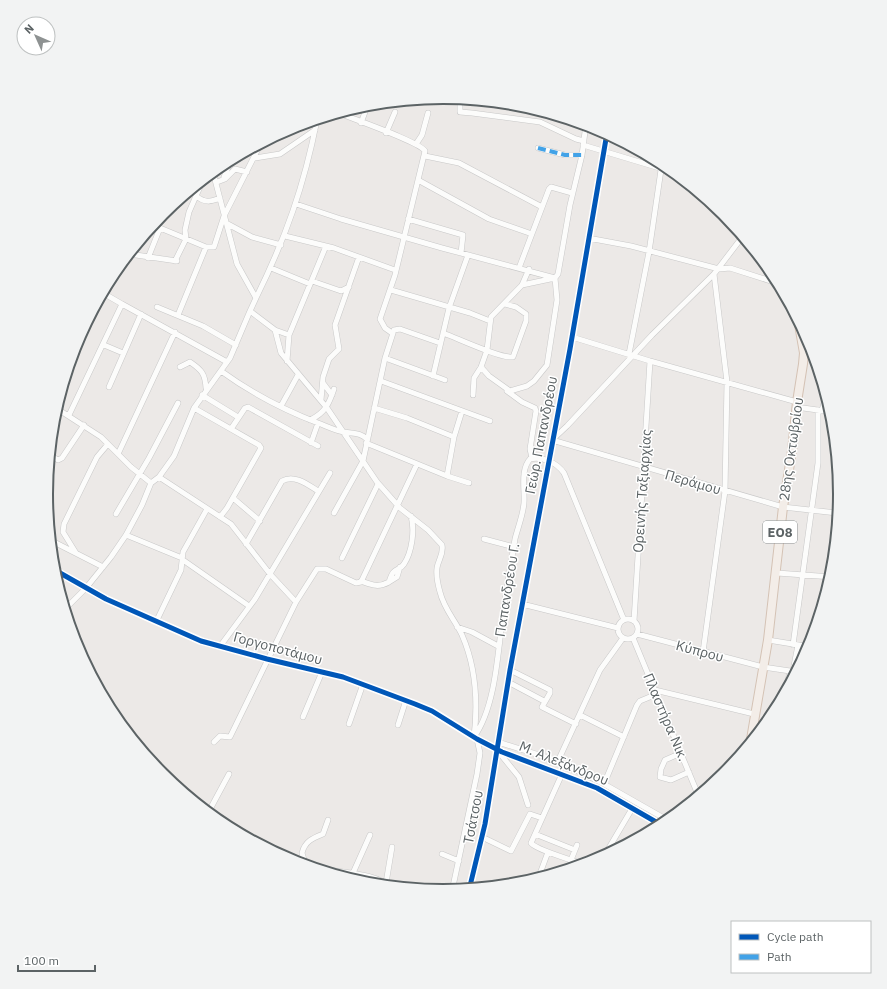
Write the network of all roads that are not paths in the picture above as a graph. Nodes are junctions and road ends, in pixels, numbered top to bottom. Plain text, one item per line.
1 (460, 105) edge
2 (365, 112) edge
3 (395, 112) dead end
4 (428, 113) dead end
5 (346, 116) edge
6 (361, 123) junction
7 (316, 126) edge
8 (315, 130) junction
9 (585, 131) edge
10 (386, 133) junction
11 (606, 140) edge
12 (584, 143) junction
13 (416, 144) junction
14 (538, 148) dead end
15 (258, 151) edge
16 (604, 151) junction
17 (582, 155) junction
18 (425, 156) junction
19 (255, 158) junction
20 (648, 162) edge
21 (660, 170) edge
22 (225, 172) edge
23 (248, 172) junction
24 (216, 178) edge
25 (418, 180) junction
26 (219, 182) junction
27 (198, 191) edge
28 (572, 193) junction
29 (196, 196) junction
30 (220, 198) junction
31 (296, 204) junction
32 (542, 207) junction
33 (224, 216) junction
34 (408, 219) junction
35 (225, 222) junction
36 (532, 234) junction
37 (285, 236) junction
38 (404, 237) junction
39 (588, 238) junction
40 (186, 239) junction
41 (740, 240) edge
42 (281, 245) junction
43 (326, 246) junction
44 (206, 247) junction
45 (649, 252) junction
46 (461, 253) junction
47 (135, 255) edge
48 (468, 255) junction
49 (359, 257) junction
50 (148, 258) junction
51 (271, 268) junction
52 (519, 268) junction
53 (719, 269) junction
54 (395, 270) junction
55 (528, 270) junction
56 (714, 274) junction
57 (555, 278) junction
58 (770, 281) edge
59 (311, 283) junction
60 (522, 285) junction
61 (349, 287) junction
62 (390, 290) junction
63 (107, 296) edge
64 (256, 298) junction
65 (122, 304) junction
66 (505, 304) junction
67 (157, 307) dead end
68 (449, 308) junction
69 (250, 311) junction
70 (140, 314) junction
71 (178, 315) junction
72 (490, 321) junction
73 (275, 330) junction
74 (175, 332) junction
75 (392, 333) junction
76 (443, 333) junction
77 (289, 335) junction
78 (572, 337) junction
79 (802, 340) edge
80 (440, 343) junction
81 (104, 345) junction
82 (236, 345) junction
83 (487, 350) junction
84 (123, 353) junction
85 (804, 353) junction
86 (807, 354) edge
87 (631, 355) junction
88 (385, 358) junction
89 (287, 361) junction
90 (650, 361) junction
91 (227, 362) junction
92 (180, 367) dead end
93 (481, 367) junction
94 (221, 371) junction
95 (204, 374) junction
96 (298, 374) junction
97 (216, 376) junction
98 (433, 376) junction
99 (445, 380) dead end
100 (381, 381) junction
101 (323, 382) junction
102 (727, 382) junction
103 (109, 387) dead end
104 (206, 388) junction
105 (334, 388) dead end
106 (506, 390) junction
107 (473, 394) dead end
108 (202, 395) junction
109 (332, 396) junction
110 (321, 400) junction
111 (178, 403) dead end
112 (823, 403) edge
113 (796, 405) junction
114 (281, 406) junction
115 (194, 408) junction
116 (327, 408) junction
117 (374, 408) junction
118 (62, 411) edge
119 (462, 411) junction
120 (820, 411) junction
121 (825, 411) edge
122 (69, 415) junction
123 (238, 417) junction
124 (310, 420) junction
125 (490, 421) dead end
126 (318, 424) junction
127 (84, 425) junction
128 (231, 429) junction
129 (344, 432) junction
130 (454, 437) junction
131 (552, 440) junction
132 (366, 441) junction
133 (311, 443) junction
134 (108, 444) junction
135 (318, 446) dead end
136 (118, 454) junction
137 (55, 458) edge
138 (532, 458) junction
139 (548, 460) junction
140 (363, 461) junction
141 (417, 464) junction
142 (644, 468) junction
143 (330, 473) dead end
144 (139, 474) junction
145 (447, 476) junction
146 (159, 477) junction
147 (151, 483) junction
148 (469, 483) dead end
149 (378, 484) junction
150 (318, 491) junction
151 (725, 491) junction
152 (233, 498) junction
153 (397, 505) junction
154 (783, 506) junction
155 (207, 509) junction
156 (810, 509) junction
157 (833, 512) edge
158 (334, 513) dead end
159 (116, 514) dead end
160 (411, 516) junction
161 (220, 517) junction
162 (260, 521) junction
163 (126, 535) junction
164 (484, 539) dead end
165 (56, 543) edge
166 (246, 544) junction
167 (514, 547) junction
168 (76, 553) junction
169 (342, 558) dead end
170 (182, 559) junction
171 (103, 567) junction
172 (61, 573) edge
173 (777, 573) junction
174 (270, 574) junction
175 (804, 575) junction
176 (825, 577) edge
177 (361, 581) junction
178 (86, 588) junction
179 (296, 602) junction
180 (69, 604) edge
181 (522, 604) junction
182 (249, 606) junction
183 (624, 620) junction
184 (634, 621) junction
185 (156, 622) junction
186 (457, 627) junction
187 (618, 628) junction
188 (637, 634) junction
189 (623, 638) junction
190 (633, 638) junction
191 (768, 640) junction
192 (221, 645) junction
193 (795, 645) junction
194 (498, 646) junction
195 (803, 646) edge
196 (703, 652) junction
197 (267, 659) junction
198 (795, 665) edge
199 (763, 667) junction
200 (510, 670) junction
201 (792, 671) edge
202 (322, 672) junction
203 (508, 682) junction
204 (363, 684) junction
205 (656, 692) junction
206 (406, 700) junction
207 (544, 701) junction
208 (754, 714) junction
209 (580, 716) junction
210 (303, 717) dead end
211 (349, 724) dead end
212 (576, 724) junction
213 (398, 725) dead end
214 (753, 729) joint
215 (752, 733) edge
216 (624, 737) junction
217 (476, 738) junction
218 (214, 742) dead end
219 (498, 742) junction
220 (497, 749) junction
221 (681, 753) junction
222 (558, 762) junction
223 (689, 772) junction
224 (229, 774) dead end
225 (562, 774) junction
226 (604, 784) junction
227 (697, 791) edge
228 (636, 802) junction
229 (528, 805) dead end
230 (211, 808) edge
231 (633, 808) junction
232 (662, 817) edge
233 (542, 818) junction
234 (328, 820) dead end
235 (656, 822) edge
236 (370, 834) dead end
237 (535, 834) junction
238 (482, 837) junction
239 (392, 848) dead end
240 (610, 848) edge
241 (548, 852) junction
242 (442, 854) dead end
243 (304, 859) edge
244 (459, 861) junction
245 (573, 861) joint
246 (338, 871) edge
247 (353, 873) junction
248 (540, 873) edge
249 (378, 879) edge
250 (386, 881) edge
251 (470, 884) edge
252 (453, 885) edge

1 - 12 street
2 - 6 street
3 - 10 street
4 - 13 street
5 - 6 street
6 - 10 street
7 - 8 street
8 - 19 street
8 - 31 street
9 - 12 street
10 - 13 street
11 - 16 street, Γεώρ. Παπανδρέου
12 - 16 street
12 - 17 street
13 - 18 street
14 - 17 street
15 - 19 street
16 - 20 street
16 - 39 street, Γεώρ. Παπανδρέου
17 - 28 street
18 - 25 street
18 - 32 street
19 - 23 street
21 - 45 street
22 - 26 street
23 - 26 street
23 - 33 street
24 - 26 street
25 - 34 street
25 - 36 street
26 - 30 street
27 - 29 street
28 - 32 street
28 - 57 street
29 - 30 street
29 - 40 street
30 - 33 street
31 - 37 street
31 - 38 street
32 - 36 street
33 - 35 street
33 - 44 street
34 - 38 street
34 - 46 street
35 - 42 street
35 - 64 street
36 - 52 street
37 - 42 street
37 - 43 street
38 - 46 street
38 - 54 street
39 - 45 street
39 - 78 street, Γεώρ. Παπανδρέου
40 - 44 street
40 - 50 street
40 - 50 street
41 - 53 street
42 - 51 street
43 - 49 street
43 - 59 street
44 - 71 street
45 - 53 street
45 - 87 street
46 - 48 street
47 - 50 street
48 - 52 street
48 - 68 street
49 - 54 street
49 - 61 street
51 - 59 street
51 - 64 street
52 - 55 street
53 - 56 street
53 - 58 street
54 - 62 street
55 - 57 street
55 - 60 street
56 - 87 street
56 - 102 street
57 - 60 street
57 - 106 street
59 - 61 street
59 - 77 street
60 - 66 street
61 - 101 street
62 - 68 street
62 - 75 street
63 - 65 street
64 - 69 street
65 - 70 street
65 - 81 street
66 - 72 street
66 - 83 street
67 - 71 street
68 - 72 street
68 - 76 street
69 - 73 street
69 - 82 street
70 - 74 street
70 - 84 street
71 - 82 street
72 - 83 street
73 - 77 street
73 - 89 street
74 - 91 street
74 - 136 street
75 - 80 street
75 - 88 street
76 - 80 street
76 - 83 street
77 - 89 street
78 - 87 street
78 - 131 street, Γεώρ. Παπανδρέου
79 - 85 main road, 28ης Οκτωβρίου / ΕΟ8
80 - 98 street
81 - 84 street
81 - 122 street
82 - 91 street
83 - 93 street
84 - 103 street
85 - 86 street
85 - 113 main road, 28ης Οκτωβρίου / ΕΟ8
87 - 90 street
87 - 131 street
88 - 98 street
88 - 100 street
89 - 96 street
90 - 102 street
90 - 142 street, Ορεινής Ταξιαρχίας
91 - 94 street
92 - 95 street
93 - 106 street
93 - 107 street
94 - 97 street
94 - 114 street
95 - 97 street
95 - 104 street
96 - 110 street
96 - 114 street
97 - 104 street
98 - 99 street
100 - 117 street
100 - 119 street
101 - 109 street
101 - 110 street
102 - 113 street
102 - 151 street
104 - 108 street
105 - 109 street
106 - 138 street
108 - 115 street
108 - 123 street
109 - 116 street
110 - 116 street
111 - 144 street
112 - 120 street
113 - 120 street
113 - 154 main road, 28ης Οκτωβρίου / ΕΟ8
114 - 124 street
115 - 128 street
115 - 146 street
116 - 124 street
116 - 129 street
117 - 130 street
117 - 132 street
118 - 122 street
119 - 125 street
119 - 130 street
120 - 121 street
120 - 156 street
122 - 127 street
123 - 128 street
123 - 133 street
124 - 126 street
126 - 129 street
126 - 133 street
127 - 134 street
127 - 137 street
128 - 152 street
129 - 132 street
129 - 140 street
130 - 145 street
131 - 139 street, Γεώρ. Παπανδρέου
131 - 142 street, Περάμου
132 - 140 street
132 - 141 street
133 - 135 street
134 - 136 street
134 - 168 street
136 - 144 street
138 - 139 street
138 - 167 street, Παπανδρέου Γ.
139 - 181 street, Γεώρ. Παπανδρέου
139 - 183 street
140 - 149 street
140 - 158 street
141 - 145 street
141 - 153 street
142 - 151 street, Περάμου
142 - 184 street, Ορεινής Ταξιαρχίας
143 - 150 street
144 - 147 street
144 - 159 street
145 - 148 street
146 - 147 street
146 - 155 street
147 - 163 street
149 - 153 street
149 - 169 street
150 - 162 street
150 - 174 street
151 - 154 street, Περάμου
151 - 196 street
152 - 161 street
152 - 162 street
153 - 160 street
153 - 177 street
154 - 156 street, Περάμου
154 - 173 main road, 28ης Οκτωβρίου / ΕΟ8
155 - 161 street
155 - 170 street
156 - 157 street, Περάμου
156 - 175 street
160 - 177 street
160 - 186 street
161 - 166 street
162 - 166 street
163 - 170 street
163 - 171 street
164 - 167 street
165 - 168 street
166 - 174 street
167 - 194 street, Παπανδρέου Γ.
168 - 171 street
170 - 182 street
170 - 185 street
171 - 178 street
172 - 178 street, Γοργοποτάμου
173 - 175 street
173 - 191 main road, 28ης Οκτωβρίου / ΕΟ8
174 - 179 street
174 - 182 street
175 - 176 street
175 - 193 street
177 - 179 street
178 - 180 street
178 - 185 street, Γοργοποτάμου
179 - 197 street
181 - 187 street
181 - 200 street, Γεώρ. Παπανδρέου
182 - 192 street
183 - 184 street
183 - 187 street
184 - 188 street
185 - 192 street, Γοργοποτάμου
186 - 194 street
186 - 217 street
187 - 189 street
188 - 190 street
188 - 196 street, Κύπρου
189 - 190 street
189 - 209 street
190 - 205 street, Πλαστήρα Νικ.
191 - 193 street
191 - 199 main road, 28ης Οκτωβρίου / ΕΟ8
192 - 197 street, Γοργοποτάμου
193 - 195 street
193 - 198 street
194 - 217 street, Παπανδρέου Γ.
196 - 199 street, Κύπρου
197 - 202 street, Γοργοποτάμου
197 - 218 street
199 - 201 street, Κύπρου
199 - 208 main road, 28ης Οκτωβρίου / ΕΟ8
200 - 203 street, Γεώρ. Παπανδρέου
200 - 207 street
202 - 204 street, Γοργοποτάμου
202 - 210 street
203 - 207 street
203 - 219 street, Γεώρ. Παπανδρέου
204 - 206 street, Γοργοποτάμου
204 - 211 street
205 - 208 street
205 - 216 street
205 - 221 street, Πλαστήρα Νικ.
206 - 213 street
206 - 217 street, Γοργοποτάμου
207 - 212 street
208 - 214 main road, 28ης Οκτωβρίου / ΕΟ8
209 - 212 street
209 - 216 street
212 - 222 street
214 - 215 main road, 28ης Οκτωβρίου / ΕΟ8
216 - 226 street
217 - 220 street, Γοργοποτάμου
217 - 244 street
219 - 220 street, Τσάτσου
219 - 222 street, Μ. Αλεξάνδρου
220 - 225 street, Μ. Αλεξάνδρου
220 - 229 street
220 - 238 street, Τσάτσου
221 - 223 street, Πλαστήρα Νικ.
221 - 223 street
222 - 226 street, Μ. Αλεξάνδρου
223 - 227 street, Πλαστήρα Νικ.
224 - 230 street
225 - 231 street, Μ. Αλεξάνδρου
225 - 233 street
226 - 228 street, Μ. Αλεξάνδρου
228 - 231 street
228 - 232 street, Μ. Αλεξάνδρου
231 - 235 street, Μ. Αλεξάνδρου
231 - 240 street
233 - 237 street
233 - 238 street
234 - 243 street
236 - 247 street
237 - 241 street
237 - 245 street
238 - 251 street, Τσάτσου
239 - 250 street
241 - 245 street
241 - 248 street
242 - 244 street
244 - 252 street
246 - 247 street
247 - 249 street

